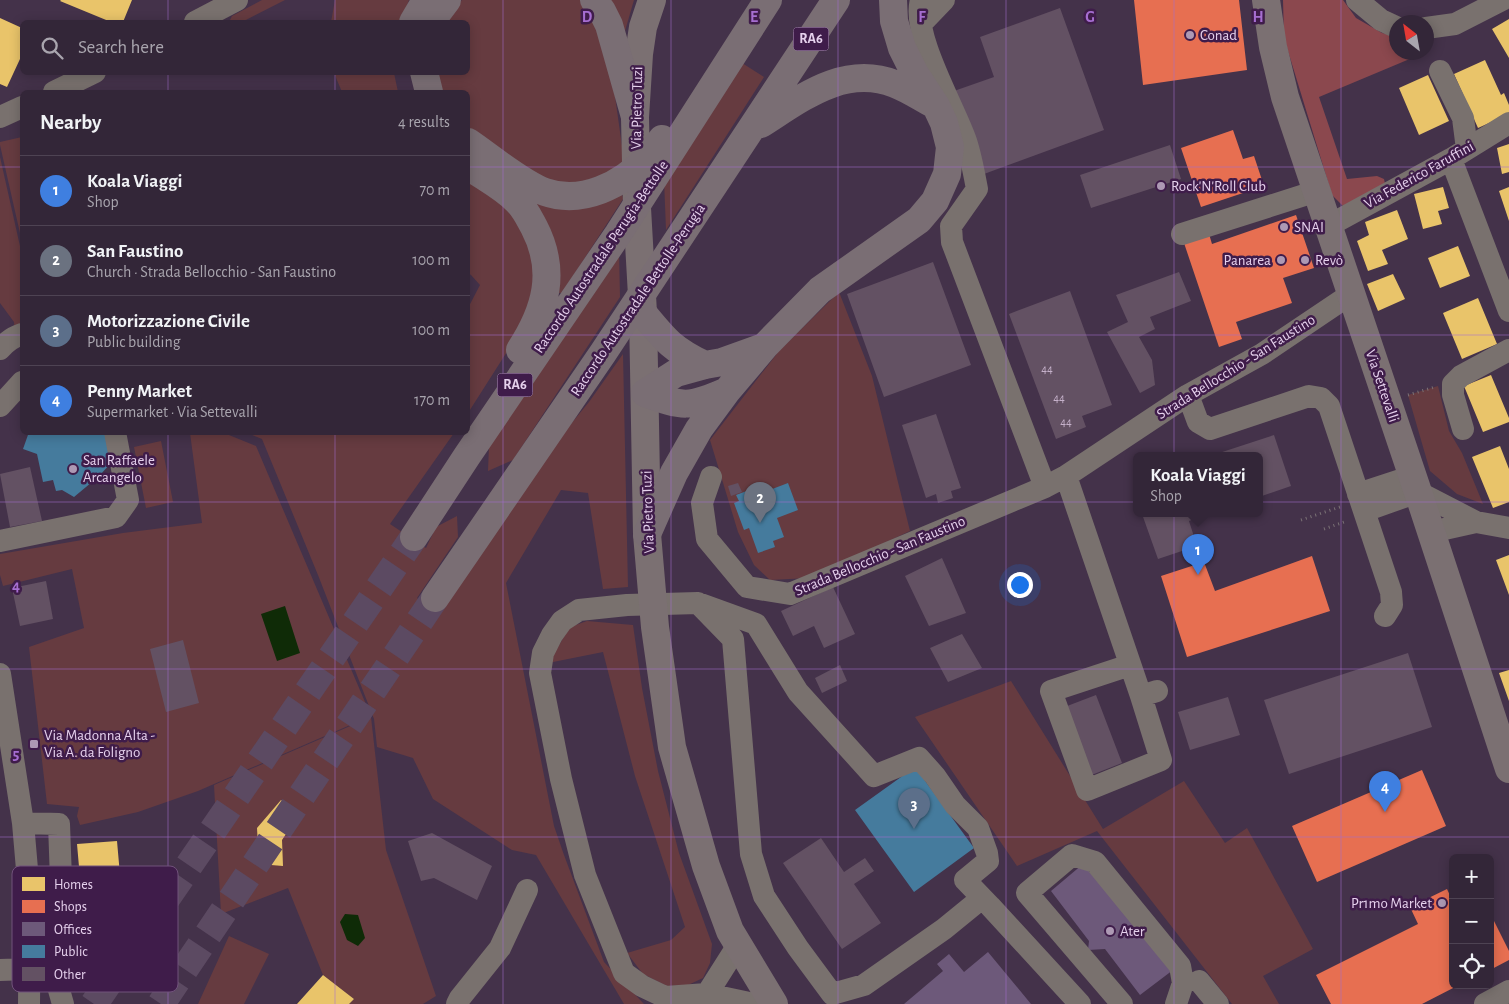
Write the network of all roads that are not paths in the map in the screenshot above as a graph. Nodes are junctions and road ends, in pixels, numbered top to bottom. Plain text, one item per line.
1 (237, 0) edge
2 (426, 0) edge
3 (447, 0) edge
4 (594, 0) edge
5 (652, 0) edge
6 (758, 0) edge
7 (768, 0) edge
8 (836, 0) edge
9 (893, 0) edge
10 (921, 0) edge
11 (944, 0) edge
12 (1266, 0) edge
13 (1357, 0) edge
14 (1502, 0) edge
15 (199, 20) edge
16 (414, 20) edge
17 (434, 20) edge
18 (921, 24) junction
19 (1389, 24) edge
20 (1434, 27) edge
21 (1440, 71) dead end
22 (89, 75) edge
23 (409, 75) edge
24 (425, 75) edge
25 (58, 90) edge
26 (412, 90) edge
27 (428, 90) edge
28 (936, 106) junction
29 (20, 108) edge
30 (635, 117) junction
31 (0, 118) edge
32 (1509, 123) edge
33 (752, 130) junction
34 (470, 143) edge
35 (1459, 154) junction
36 (470, 166) edge
37 (1317, 192) junction
38 (1328, 226) junction
39 (1182, 234) dead end
40 (1351, 294) junction
41 (1509, 311) edge
42 (643, 313) junction
43 (20, 335) edge
44 (764, 346) junction
45 (0, 350) edge
46 (1509, 350) edge
47 (705, 365) junction
48 (20, 384) edge
49 (727, 391) junction
50 (645, 393) junction
51 (1188, 395) junction
52 (0, 406) edge
53 (1463, 429) dead end
54 (116, 435) edge
55 (467, 456) junction
56 (711, 476) dead end
57 (1066, 476) junction
58 (1416, 484) junction
59 (1045, 487) junction
60 (1361, 502) junction
61 (1476, 522) junction
62 (1509, 528) edge
63 (1432, 532) junction
64 (647, 534) junction
65 (414, 537) tunnel mouth
66 (0, 541) edge
67 (435, 598) tunnel mouth
68 (698, 603) junction
69 (1385, 616) dead end
70 (1130, 665) junction
71 (0, 674) edge
72 (1506, 750) edge
73 (23, 823) junction
74 (1072, 855) junction
75 (27, 866) edge
76 (61, 866) edge
77 (527, 890) dead end
78 (982, 898) junction
79 (738, 945) junction
80 (1199, 981) junction
81 (1509, 991) edge
82 (707, 994) junction
83 (457, 1004) edge
84 (754, 1004) edge
85 (774, 1004) edge
86 (1080, 1004) edge
87 (1122, 1004) edge
88 (1176, 1004) edge
89 (1181, 1004) edge
90 (1218, 1004) edge
91 (1485, 1004) edge

1 - 15 street
2 - 16 highway
3 - 17 highway
4 - 30 highway
5 - 30 main road, Via Pietro Tuzi
6 - 34 highway
7 - 55 highway, Raccordo Autostradale Perugia-Bettolle / RA6
8 - 33 highway, Raccordo Autostradale Bettolle-Perugia / RA6
9 - 28 highway
10 - 18 street
11 - 18 street
12 - 37 main road, Via Settevalli
13 - 19 street
14 - 20 street
18 - 59 street
21 - 35 street
22 - 25 street
23 - 26 highway
24 - 27 highway
28 - 33 highway
28 - 44 highway
29 - 31 street
30 - 42 main road, Via Pietro Tuzi
32 - 35 street, Via Federico Faruffini
33 - 67 highway, Raccordo Autostradale Bettolle-Perugia / RA6
35 - 38 street, Via Federico Faruffini
35 - 41 street
36 - 55 highway
37 - 38 main road, Via Settevalli
37 - 39 street
38 - 40 main road, Via Settevalli
40 - 51 street, Strada Bellocchio - San Faustino
40 - 58 main road, Via Settevalli
42 - 47 highway
42 - 50 main road, Via Pietro Tuzi
43 - 45 street
44 - 47 highway
44 - 49 highway
46 - 53 street
47 - 50 highway
48 - 52 street
49 - 50 highway
49 - 64 highway
50 - 64 main road, Via Pietro Tuzi
51 - 57 street, Strada Bellocchio - San Faustino
51 - 60 street
54 - 66 street
55 - 65 highway, Raccordo Autostradale Perugia-Bettolle / RA6
56 - 59 street, Strada Bellocchio - San Faustino
57 - 59 street, Strada Bellocchio - San Faustino
57 - 70 street
58 - 60 street
58 - 61 street
58 - 63 main road, Via Settevalli
60 - 69 street
61 - 62 street
61 - 63 street
63 - 72 main road, Via Settevalli
64 - 79 main road, Via Pietro Tuzi
68 - 78 street
68 - 78 street
68 - 82 street
70 - 70 street
71 - 73 street
73 - 75 street
73 - 76 street
74 - 80 street
74 - 87 street
74 - 88 street
77 - 83 street
78 - 86 street
79 - 82 street
79 - 85 main road, Via Pietro Tuzi
80 - 89 street
80 - 90 street
81 - 91 street
82 - 84 street

